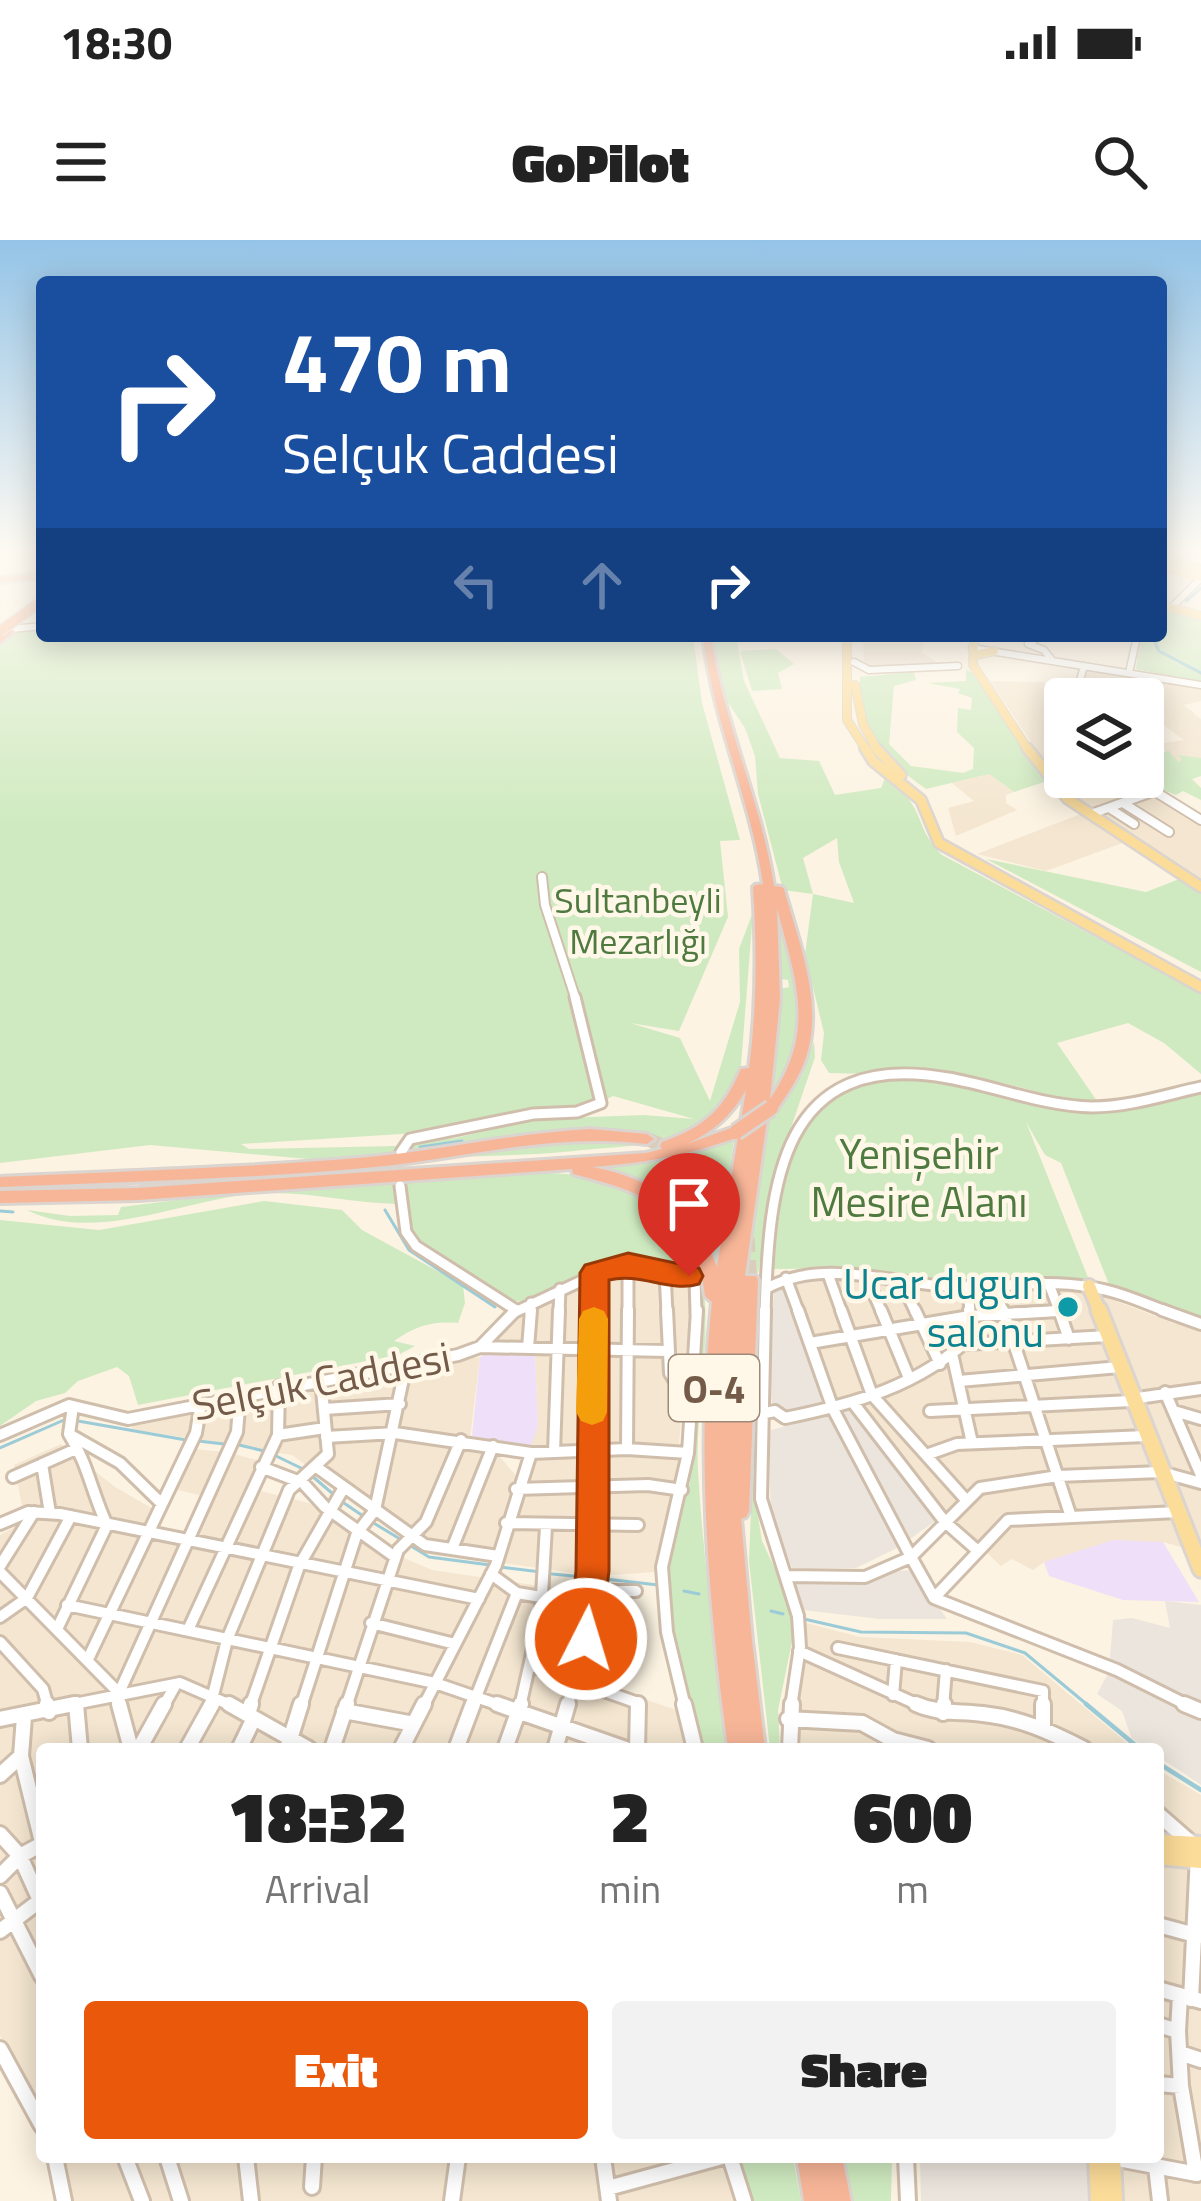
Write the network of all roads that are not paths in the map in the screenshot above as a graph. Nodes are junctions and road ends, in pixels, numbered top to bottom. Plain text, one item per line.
1 (702, 644) edge
2 (703, 644) edge
3 (850, 644) edge
4 (851, 644) edge
5 (1029, 644) edge
6 (1134, 644) edge
7 (994, 651) joint
8 (976, 655) edge
9 (1052, 660) junction
10 (854, 662) junction
11 (1084, 666) junction
12 (958, 667) junction
13 (1129, 673) junction
14 (1081, 678) edge
15 (854, 679) junction
16 (1201, 685) edge
17 (853, 718) junction
18 (1164, 797) edge
19 (1135, 798) edge
20 (1123, 802) junction
21 (1109, 808) junction
22 (1093, 814) junction
23 (755, 818) junction
24 (1201, 820) edge
25 (1134, 824) dead end
26 (1169, 832) dead end
27 (542, 877) dead end
28 (1201, 886) edge
29 (1201, 983) edge
30 (759, 1029) junction
31 (1201, 1087) edge
32 (647, 1138) tunnel mouth
33 (401, 1152) dead end
34 (335, 1165) junction
35 (503, 1168) junction
36 (0, 1182) edge
37 (400, 1186) dead end
38 (0, 1197) edge
39 (628, 1264) junction
40 (595, 1273) junction
41 (665, 1273) junction
42 (828, 1274) junction
43 (866, 1276) junction
44 (786, 1278) junction
45 (901, 1280) junction
46 (758, 1284) junction
47 (992, 1284) junction
48 (1049, 1285) junction
49 (968, 1286) junction
50 (1089, 1286) junction
51 (560, 1289) junction
52 (531, 1303) junction
53 (516, 1310) junction
54 (1058, 1311) junction
55 (1003, 1313) junction
56 (970, 1316) junction
57 (919, 1323) junction
58 (1201, 1324) edge
59 (886, 1329) junction
60 (852, 1335) junction
61 (1108, 1336) junction
62 (1069, 1339) junction
63 (1015, 1341) junction
64 (810, 1343) junction
65 (965, 1344) junction
66 (480, 1347) junction
67 (528, 1348) junction
68 (559, 1348) junction
69 (593, 1348) junction
70 (628, 1348) junction
71 (715, 1350) junction
72 (667, 1351) junction
73 (952, 1358) junction
74 (940, 1364) junction
75 (406, 1366) junction
76 (1120, 1367) junction
77 (1022, 1373) junction
78 (321, 1378) junction
79 (909, 1378) junction
80 (959, 1381) junction
81 (279, 1386) junction
82 (1201, 1390) edge
83 (1165, 1391) junction
84 (872, 1395) junction
85 (240, 1396) junction
86 (1131, 1400) junction
87 (688, 1402) junction
88 (201, 1403) junction
89 (400, 1404) junction
90 (854, 1404) junction
91 (73, 1406) junction
92 (1034, 1406) junction
93 (966, 1408) junction
94 (324, 1409) junction
95 (833, 1409) junction
96 (930, 1411) dead end
97 (1174, 1411) junction
98 (765, 1413) junction
99 (1201, 1419) edge
100 (326, 1432) junction
101 (395, 1433) junction
102 (69, 1434) junction
103 (0, 1435) edge
104 (278, 1436) junction
105 (1146, 1436) junction
106 (461, 1440) junction
107 (1046, 1442) junction
108 (972, 1443) junction
109 (493, 1446) junction
110 (1194, 1447) edge
111 (76, 1449) junction
112 (627, 1449) junction
113 (590, 1451) junction
114 (554, 1452) junction
115 (531, 1453) junction
116 (688, 1454) junction
117 (926, 1455) junction
118 (42, 1464) junction
119 (315, 1466) junction
120 (262, 1467) junction
121 (1161, 1472) junction
122 (1058, 1476) junction
123 (13, 1478) dead end
124 (1201, 1479) edge
125 (300, 1480) junction
126 (590, 1488) junction
127 (343, 1489) junction
128 (516, 1489) junction
129 (682, 1490) junction
130 (967, 1501) junction
131 (162, 1504) junction
132 (327, 1508) junction
133 (34, 1512) junction
134 (374, 1512) junction
135 (50, 1513) junction
136 (70, 1516) junction
137 (1071, 1517) junction
138 (1181, 1520) junction
139 (945, 1522) junction
140 (506, 1523) junction
141 (0, 1524) edge
142 (106, 1525) junction
143 (638, 1525) dead end
144 (546, 1526) junction
145 (592, 1527) junction
146 (358, 1532) junction
147 (148, 1533) junction
148 (1201, 1534) edge
149 (410, 1535) junction
150 (185, 1540) junction
151 (223, 1546) junction
152 (452, 1549) junction
153 (978, 1551) junction
154 (262, 1556) junction
155 (498, 1556) junction
156 (395, 1557) junction
157 (911, 1557) junction
158 (303, 1564) junction
159 (0, 1569) edge
160 (1201, 1569) edge
161 (344, 1573) junction
162 (491, 1574) junction
163 (787, 1576) junction
164 (385, 1581) junction
165 (736, 1586) junction
166 (591, 1591) junction
167 (636, 1591) dead end
168 (517, 1594) junction
169 (27, 1598) junction
170 (547, 1598) junction
171 (934, 1598) junction
172 (479, 1599) junction
173 (67, 1605) junction
174 (105, 1616) junction
175 (0, 1618) edge
176 (153, 1622) junction
177 (371, 1623) junction
178 (58, 1627) junction
179 (188, 1630) junction
180 (227, 1640) junction
181 (0, 1642) edge
182 (455, 1644) junction
183 (268, 1648) junction
184 (838, 1648) dead end
185 (799, 1651) junction
186 (314, 1658) junction
187 (88, 1659) junction
188 (896, 1660) junction
189 (533, 1666) junction
190 (356, 1667) junction
191 (946, 1670) junction
192 (577, 1680) junction
193 (435, 1683) junction
194 (176, 1684) junction
195 (119, 1693) junction
196 (479, 1695) junction
197 (893, 1695) junction
198 (216, 1697) junction
199 (76, 1702) junction
200 (520, 1710) junction
201 (344, 1711) junction
202 (1201, 1711) edge
203 (49, 1712) junction
204 (943, 1712) junction
205 (9, 1715) edge
206 (251, 1716) junction
207 (788, 1719) junction
208 (414, 1724) junction
209 (563, 1726) junction
210 (1043, 1727) junction
211 (79, 1743) edge
212 (132, 1743) edge
213 (139, 1743) edge
214 (190, 1743) edge
215 (241, 1743) edge
216 (289, 1743) edge
217 (290, 1743) edge
218 (334, 1743) edge
219 (404, 1743) edge
220 (458, 1743) edge
221 (507, 1743) edge
222 (557, 1743) edge
223 (610, 1743) edge
224 (638, 1743) edge
225 (694, 1743) edge
226 (737, 1743) edge
227 (754, 1743) edge
228 (790, 1743) edge
229 (892, 1743) edge
230 (1067, 1743) edge
231 (22, 1756) junction
232 (0, 1775) edge
233 (36, 1817) edge
234 (1164, 1820) edge
235 (0, 1834) edge
236 (1164, 1845) edge
237 (36, 1847) edge
238 (1199, 1853) edge
239 (1164, 1855) edge
240 (20, 1856) junction
241 (0, 1876) edge
242 (36, 1891) edge
243 (0, 1894) edge
244 (36, 1906) edge
245 (14, 1921) junction
246 (1164, 1927) edge
247 (0, 1930) edge
248 (1199, 1936) edge
249 (36, 1964) edge
250 (1191, 1998) edge
251 (1164, 2027) edge
252 (1178, 2032) junction
253 (0, 2049) edge
254 (1180, 2053) junction
255 (1201, 2060) edge
256 (1164, 2085) edge
257 (1180, 2086) junction
258 (36, 2115) edge
259 (56, 2163) edge
260 (126, 2163) edge
261 (169, 2163) edge
262 (247, 2163) edge
263 (314, 2163) edge
264 (457, 2163) edge
265 (604, 2163) edge
266 (708, 2163) edge
267 (728, 2163) edge
268 (810, 2163) edge
269 (831, 2163) edge
270 (906, 2163) edge
271 (1098, 2163) edge
272 (1110, 2163) edge
273 (1138, 2163) edge
274 (1156, 2167) junction
275 (1198, 2174) edge
276 (312, 2187) dead end
277 (609, 2195) edge
278 (64, 2201) edge
279 (142, 2201) edge
280 (182, 2201) edge
281 (251, 2201) edge
282 (452, 2201) edge
283 (744, 2201) edge
284 (817, 2201) edge
285 (838, 2201) edge
286 (908, 2201) edge
287 (1100, 2201) edge
288 (1113, 2201) edge
289 (1160, 2201) edge

1 - 30 highway, O-4
2 - 23 highway, O-4
3 - 17 main road
4 - 10 main road
5 - 9 street
6 - 13 street
7 - 8 main road
7 - 9 street
8 - 12 main road
8 - 12 main road
8 - 22 main road
9 - 11 street
10 - 12 street
10 - 15 main road
11 - 13 street
11 - 14 street
12 - 15 street
13 - 16 street
15 - 17 main road
17 - 29 main road
18 - 24 street
19 - 20 street
20 - 21 street
20 - 26 street
21 - 22 street
21 - 25 street
22 - 28 main road
23 - 35 highway, bridge
23 - 165 highway, O-4
27 - 33 street
30 - 34 highway
30 - 71 highway, O-4
31 - 46 street
32 - 34 highway
34 - 36 highway
35 - 38 highway
35 - 71 highway
37 - 53 street
39 - 40 street, Selçuk Caddesi
39 - 41 street, Selçuk Caddesi
39 - 70 street
40 - 51 street, Selçuk Caddesi
40 - 69 street
41 - 72 street
41 - 87 street, Selçuk Caddesi
42 - 43 street
42 - 44 street
42 - 60 street
43 - 45 street
43 - 59 street
44 - 46 street
44 - 64 street
45 - 49 street
45 - 57 street
46 - 98 street
46 - 165 highway
47 - 48 street
47 - 49 street
47 - 55 street
48 - 50 street
48 - 54 street
49 - 56 street
50 - 58 street
50 - 61 main road
51 - 52 street, Selçuk Caddesi
51 - 68 street
52 - 53 street, Selçuk Caddesi
52 - 67 street
53 - 66 street, Selçuk Caddesi
54 - 55 street
54 - 62 street
55 - 56 street
55 - 63 street
56 - 57 street
56 - 65 street
57 - 59 street
57 - 74 street
59 - 60 street
59 - 79 street
60 - 64 street
60 - 84 street
61 - 62 street
61 - 76 main road
62 - 63 street
63 - 65 street
63 - 77 street
64 - 95 street
65 - 73 street
66 - 67 street
66 - 75 street, Selçuk Caddesi
67 - 68 street
68 - 69 street
68 - 114 street
69 - 70 street
69 - 113 street
70 - 72 street
70 - 112 street
71 - 226 highway, O-4
72 - 87 street
73 - 74 street
73 - 80 street
74 - 79 street
75 - 78 street, Selçuk Caddesi
75 - 89 street
76 - 77 street
76 - 86 main road
77 - 80 street
77 - 92 street
78 - 81 street, Selçuk Caddesi
78 - 94 street
79 - 84 street
80 - 93 street
81 - 85 street, Selçuk Caddesi
81 - 104 street
82 - 83 street
83 - 86 street
83 - 97 street
84 - 90 street
84 - 117 street
85 - 88 street, Selçuk Caddesi
85 - 150 street
86 - 92 street
86 - 105 main road
87 - 116 street
88 - 91 street, Selçuk Caddesi
88 - 131 street
89 - 94 street
89 - 101 street
90 - 95 street
90 - 139 street
91 - 102 street
91 - 103 street
92 - 93 street
92 - 107 street
93 - 96 street
93 - 108 street
94 - 100 street
95 - 98 street
95 - 157 street
97 - 99 street
97 - 110 street
98 - 163 street
100 - 101 street
100 - 104 street
100 - 119 street
101 - 106 street
101 - 134 street
102 - 111 street
102 - 131 street
104 - 120 street
105 - 107 street
105 - 121 main road
106 - 109 street
106 - 149 street
107 - 108 street
107 - 122 street
108 - 117 street
109 - 115 street
109 - 152 street
110 - 124 street
111 - 118 street
111 - 142 street
112 - 113 street
112 - 116 street
113 - 114 street
113 - 126 street
114 - 115 street
115 - 128 street
116 - 129 street
117 - 130 street
118 - 123 street
118 - 135 street
119 - 125 street
119 - 127 street
120 - 125 street
120 - 151 street
121 - 122 street
121 - 124 street
121 - 138 main road
122 - 130 street
122 - 137 street
125 - 132 street
125 - 154 street
126 - 128 street
126 - 129 street
126 - 145 street
127 - 132 street
127 - 134 street
128 - 140 street
129 - 225 street
130 - 139 street
131 - 147 street
132 - 146 street
132 - 158 street
133 - 135 street
133 - 141 street
133 - 159 street
134 - 146 street
134 - 149 street
135 - 136 street
136 - 142 street
136 - 169 street
137 - 138 street
137 - 153 street
138 - 148 street
138 - 160 main road
139 - 153 street
139 - 157 street
140 - 144 street
140 - 155 street
142 - 147 street
142 - 173 street
143 - 145 street
144 - 145 street
144 - 170 street
145 - 166 street
146 - 156 street
146 - 161 street
147 - 150 street
147 - 174 street
149 - 152 street
149 - 156 street
150 - 151 street
150 - 176 street
151 - 154 street
151 - 179 street
152 - 155 street
153 - 171 street
154 - 158 street
154 - 180 street
155 - 162 street
156 - 164 street
157 - 163 street
157 - 171 street
158 - 161 street
158 - 183 street
159 - 169 street
161 - 164 street
161 - 186 street
162 - 168 street
162 - 172 street
163 - 185 street
164 - 172 street
164 - 177 street
165 - 227 highway, O-4
166 - 167 street
166 - 192 street
168 - 170 street
168 - 196 street
169 - 175 street
169 - 178 street
170 - 189 street
171 - 202 street
172 - 182 street
173 - 174 street
173 - 178 street
174 - 176 street
174 - 187 street
176 - 179 street
176 - 195 street
177 - 182 street
177 - 190 street
178 - 187 street
179 - 180 street
180 - 183 street
180 - 198 street
181 - 203 street
182 - 193 street
183 - 186 street
183 - 206 street
184 - 188 street
185 - 197 street
185 - 207 street
186 - 190 street
186 - 217 street
187 - 195 street
188 - 191 street
188 - 197 street
189 - 192 street
189 - 200 street
190 - 193 street
190 - 201 street
191 - 204 street
191 - 210 street
192 - 209 street
192 - 224 street
193 - 196 street
193 - 208 street
194 - 195 street
194 - 198 street
194 - 213 street
195 - 199 street
195 - 212 street
196 - 200 street
196 - 220 street
197 - 204 street
198 - 206 street
198 - 214 street
199 - 203 street
199 - 211 street
200 - 209 street
200 - 221 street
201 - 208 street
201 - 218 street
203 - 205 street
204 - 210 street
205 - 231 street
206 - 215 street
206 - 216 street
207 - 228 street
207 - 229 street
208 - 219 street
209 - 222 street
209 - 223 street
210 - 230 street
231 - 232 street
231 - 233 street
234 - 238 street
235 - 240 street
236 - 238 main road
237 - 240 street
238 - 239 main road
238 - 248 street
240 - 241 street
240 - 242 street
243 - 245 street
244 - 245 street
245 - 247 street
245 - 249 street
246 - 248 street
248 - 250 street
250 - 252 street
251 - 252 street
252 - 254 street
253 - 258 street
254 - 255 street
254 - 257 street
256 - 257 street
257 - 275 street
259 - 278 street
260 - 279 street
261 - 280 street
262 - 281 street
263 - 276 street
264 - 282 street
265 - 277 street
266 - 277 street
267 - 283 street
268 - 284 highway
269 - 285 highway
270 - 286 street
271 - 287 main road
272 - 288 main road
273 - 274 street
274 - 275 street
274 - 289 street

